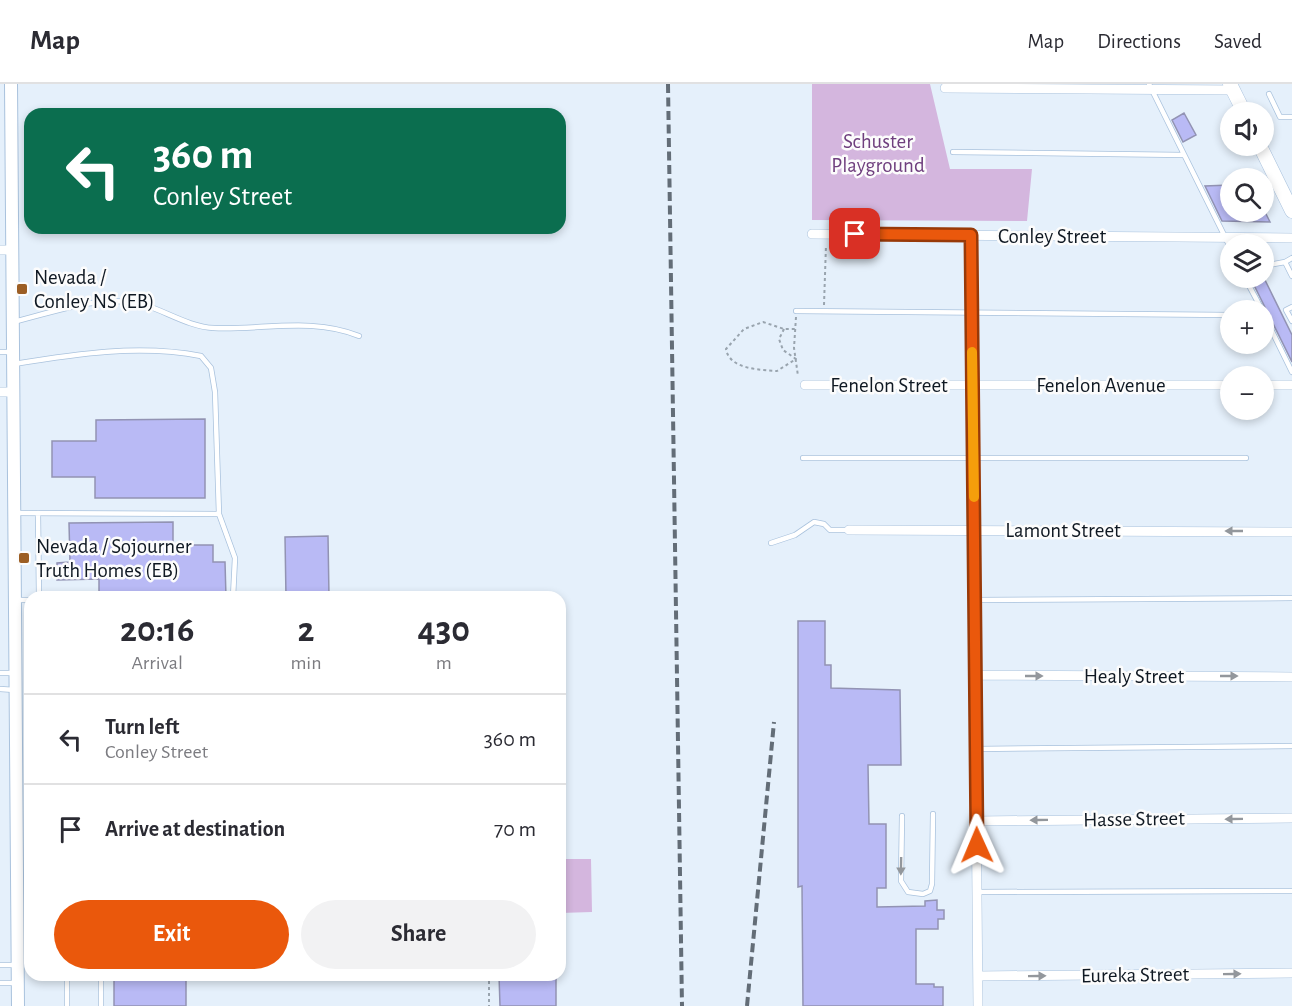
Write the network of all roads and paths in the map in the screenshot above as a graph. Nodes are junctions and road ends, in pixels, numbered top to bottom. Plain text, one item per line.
1 (11, 84) edge
2 (1150, 86) edge
3 (1231, 87) edge
4 (945, 88) dead end
5 (1269, 94) dead end
6 (1239, 102) edge
7 (6, 108) edge
8 (1292, 117) edge
9 (953, 152) dead end
10 (1184, 155) junction
11 (1265, 156) edge
12 (1292, 210) edge
13 (812, 234) dead end
14 (831, 234) junction
15 (1224, 234) edge
16 (971, 235) junction
17 (1220, 237) edge
18 (1274, 238) edge
19 (1292, 238) edge
20 (6, 250) edge
21 (1292, 258) edge
22 (1285, 262) junction
23 (1274, 264) edge
24 (1292, 276) edge
25 (1292, 307) edge
26 (796, 311) joint
27 (824, 311) junction
28 (971, 311) junction
29 (1220, 315) edge
30 (1292, 321) edge
31 (14, 322) junction
32 (796, 329) junction
33 (784, 330) junction
34 (359, 336) dead end
35 (1274, 336) edge
36 (0, 352) edge
37 (14, 358) junction
38 (796, 359) junction
39 (1292, 372) edge
40 (805, 385) joint
41 (1220, 385) edge
42 (1274, 385) edge
43 (1292, 385) edge
44 (972, 386) junction
45 (0, 392) edge
46 (14, 392) junction
47 (803, 458) dead end
48 (973, 458) junction
49 (1246, 458) dead end
50 (15, 513) junction
51 (38, 513) junction
52 (219, 514) junction
53 (849, 530) joint
54 (974, 531) junction
55 (1292, 532) edge
56 (771, 543) dead end
57 (39, 591) edge
58 (233, 591) edge
59 (1292, 598) edge
60 (16, 600) junction
61 (24, 600) edge
62 (975, 600) junction
63 (16, 673) junction
64 (0, 674) edge
65 (975, 675) junction
66 (1292, 677) edge
67 (0, 689) edge
68 (16, 690) junction
69 (1292, 746) edge
70 (976, 748) junction
71 (933, 814) dead end
72 (902, 816) dead end
73 (1292, 818) edge
74 (977, 821) junction
75 (1292, 891) edge
76 (978, 892) junction
77 (0, 965) edge
78 (18, 965) junction
79 (1292, 973) edge
80 (978, 976) junction
81 (67, 981) edge
82 (101, 981) edge
83 (489, 981) edge
84 (0, 983) edge
85 (18, 983) junction
86 (18, 1006) edge
87 (67, 1006) edge
88 (100, 1006) edge
89 (489, 1006) edge
90 (978, 1006) edge

1 - 7 street
2 - 3 street
2 - 4 street
2 - 10 lane
3 - 6 main road
5 - 8 lane
7 - 20 street
9 - 10 lane
10 - 15 lane
11 - 12 main road
13 - 14 street, Conley Street
14 - 16 street, Conley Street
14 - 27 path
16 - 17 street, Conley Street
16 - 28 street
18 - 19 street, Conley Street
20 - 31 street
21 - 22 lane
22 - 23 lane
22 - 24 lane
25 - 30 lane
26 - 27 lane
26 - 32 path
27 - 28 lane
28 - 29 lane
28 - 44 street
31 - 34 lane
31 - 37 street
32 - 33 path
32 - 38 path
33 - 38 path
33 - 38 path
35 - 39 lane
36 - 37 lane
37 - 46 street
37 - 52 lane
38 - 40 path
40 - 44 street, Fenelon Street
41 - 44 street, Fenelon Avenue
42 - 43 street
44 - 48 street
45 - 46 street
46 - 50 street
47 - 48 lane
48 - 49 lane
48 - 54 street
50 - 51 lane
50 - 60 street
51 - 52 lane
51 - 57 lane
52 - 58 lane
53 - 54 street, Lamont Street
53 - 56 lane, Lamont Street
55 -> 54 street, Lamont Street
54 - 62 street
59 - 62 lane
60 - 61 lane
60 - 63 street
62 - 65 street
63 - 64 lane
63 - 68 street
65 -> 66 street, Healy Street
65 - 70 street
67 - 68 lane
68 - 78 street
69 - 70 lane
70 - 74 street
72 -> 71 lane
73 -> 74 street, Hasse Street
74 - 76 street
75 - 76 lane
76 - 80 street
77 - 78 lane
78 - 85 street
80 -> 79 street, Eureka Street
80 - 90 street
81 - 87 lane
82 - 88 lane
83 - 89 path
84 - 85 lane
85 - 86 street

